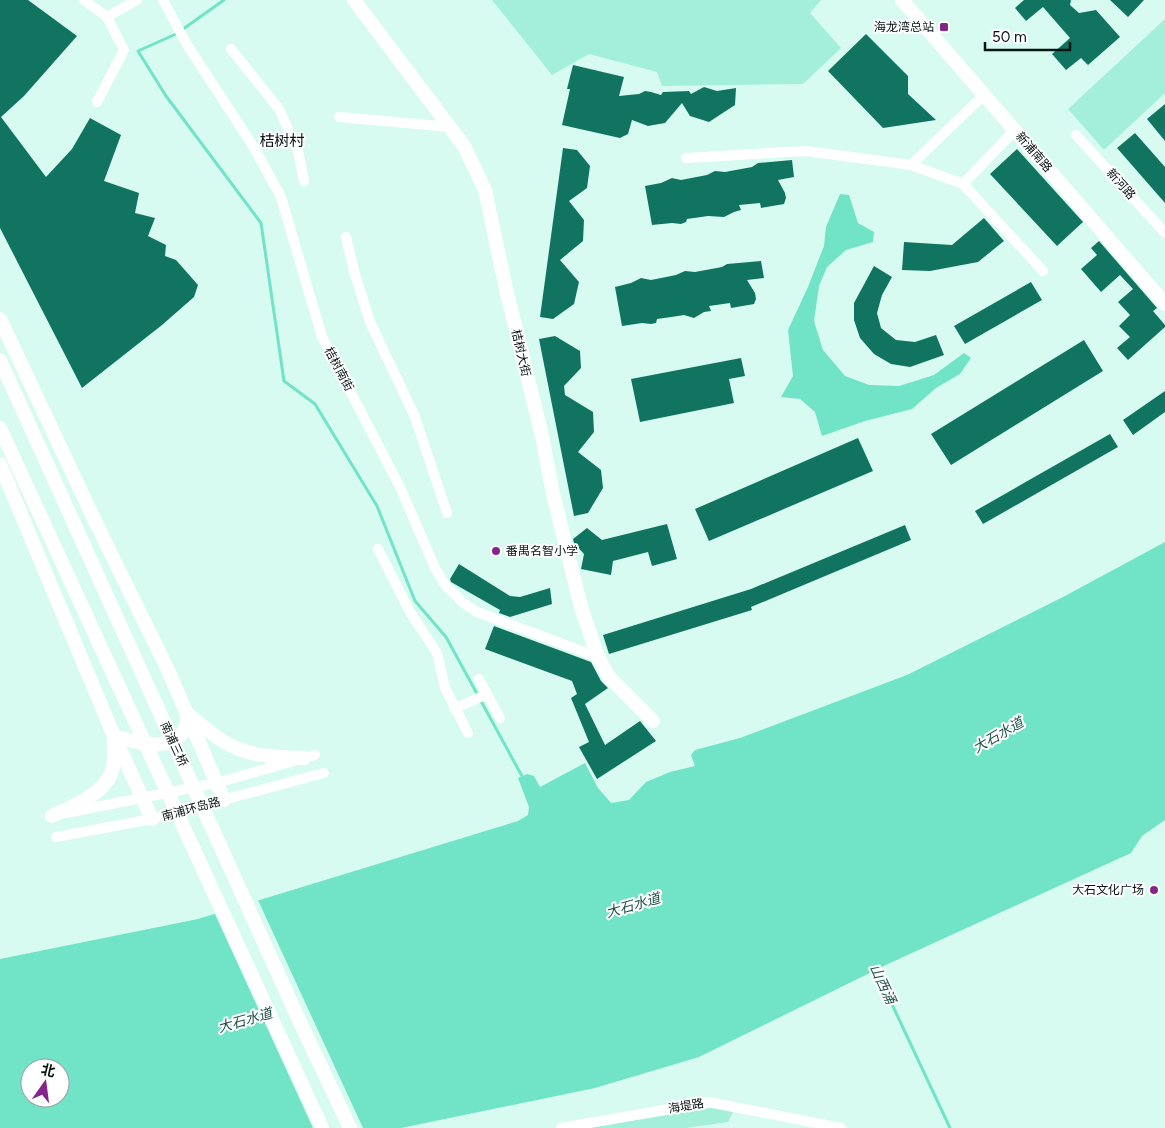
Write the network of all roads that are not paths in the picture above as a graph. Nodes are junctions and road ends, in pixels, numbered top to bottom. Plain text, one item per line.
1 (84, 0) edge
2 (137, 0) edge
3 (163, 0) edge
4 (354, 0) edge
5 (902, 0) edge
6 (107, 17) junction
7 (231, 49) dead end
8 (984, 95) junction
9 (96, 102) dead end
10 (339, 116) dead end
11 (450, 127) junction
12 (1015, 130) junction
13 (1076, 135) dead end
14 (686, 158) dead end
15 (911, 164) junction
16 (304, 181) dead end
17 (963, 184) junction
18 (1165, 233) edge
19 (346, 237) dead end
20 (1043, 271) dead end
21 (1165, 304) edge
22 (0, 319) edge
23 (0, 360) edge
24 (0, 428) edge
25 (0, 464) edge
26 (447, 514) dead end
27 (378, 549) dead end
28 (598, 657) junction
29 (479, 679) dead end
30 (487, 694) junction
31 (454, 709) junction
32 (186, 713) junction
33 (500, 718) dead end
34 (653, 721) dead end
35 (468, 733) dead end
36 (114, 736) junction
37 (310, 757) joint
38 (324, 772) dead end
39 (216, 783) junction
40 (144, 798) junction
41 (224, 800) junction
42 (52, 816) joint
43 (152, 819) junction
44 (56, 837) dead end
45 (322, 1128) edge
46 (350, 1128) edge
47 (561, 1128) edge
48 (841, 1128) edge

1 - 6 street
2 - 6 street
3 - 28 street, 桔树南街
4 - 11 main road, 桔树大街
5 - 8 main road, 新浦南路
6 - 9 street
7 - 16 street
8 - 12 main road, 新浦南路
8 - 15 street
10 - 11 street
11 - 28 main road, 桔树大街
12 - 17 street
12 - 21 main road, 新浦南路
13 - 18 street, 新河路
14 - 15 street
15 - 17 street
17 - 20 street
19 - 26 street
22 - 32 main road
23 - 46 main road, 南浦三桥
24 - 45 main road, 南浦三桥
25 - 36 main road
27 - 31 street
28 - 34 main road, 桔树大街
29 - 30 street
30 - 31 street
30 - 33 street
31 - 35 street
32 - 36 main road
32 - 37 main road
32 - 39 main road
36 - 40 main road
36 - 42 main road
37 - 39 street, 南浦环岛路
38 - 41 street, 南浦环岛路
39 - 40 street, 南浦环岛路
39 - 41 main road
40 - 42 street, 南浦环岛路
40 - 43 main road
41 - 43 street, 南浦环岛路
43 - 44 street, 南浦环岛路
47 - 48 street, 海堤路

